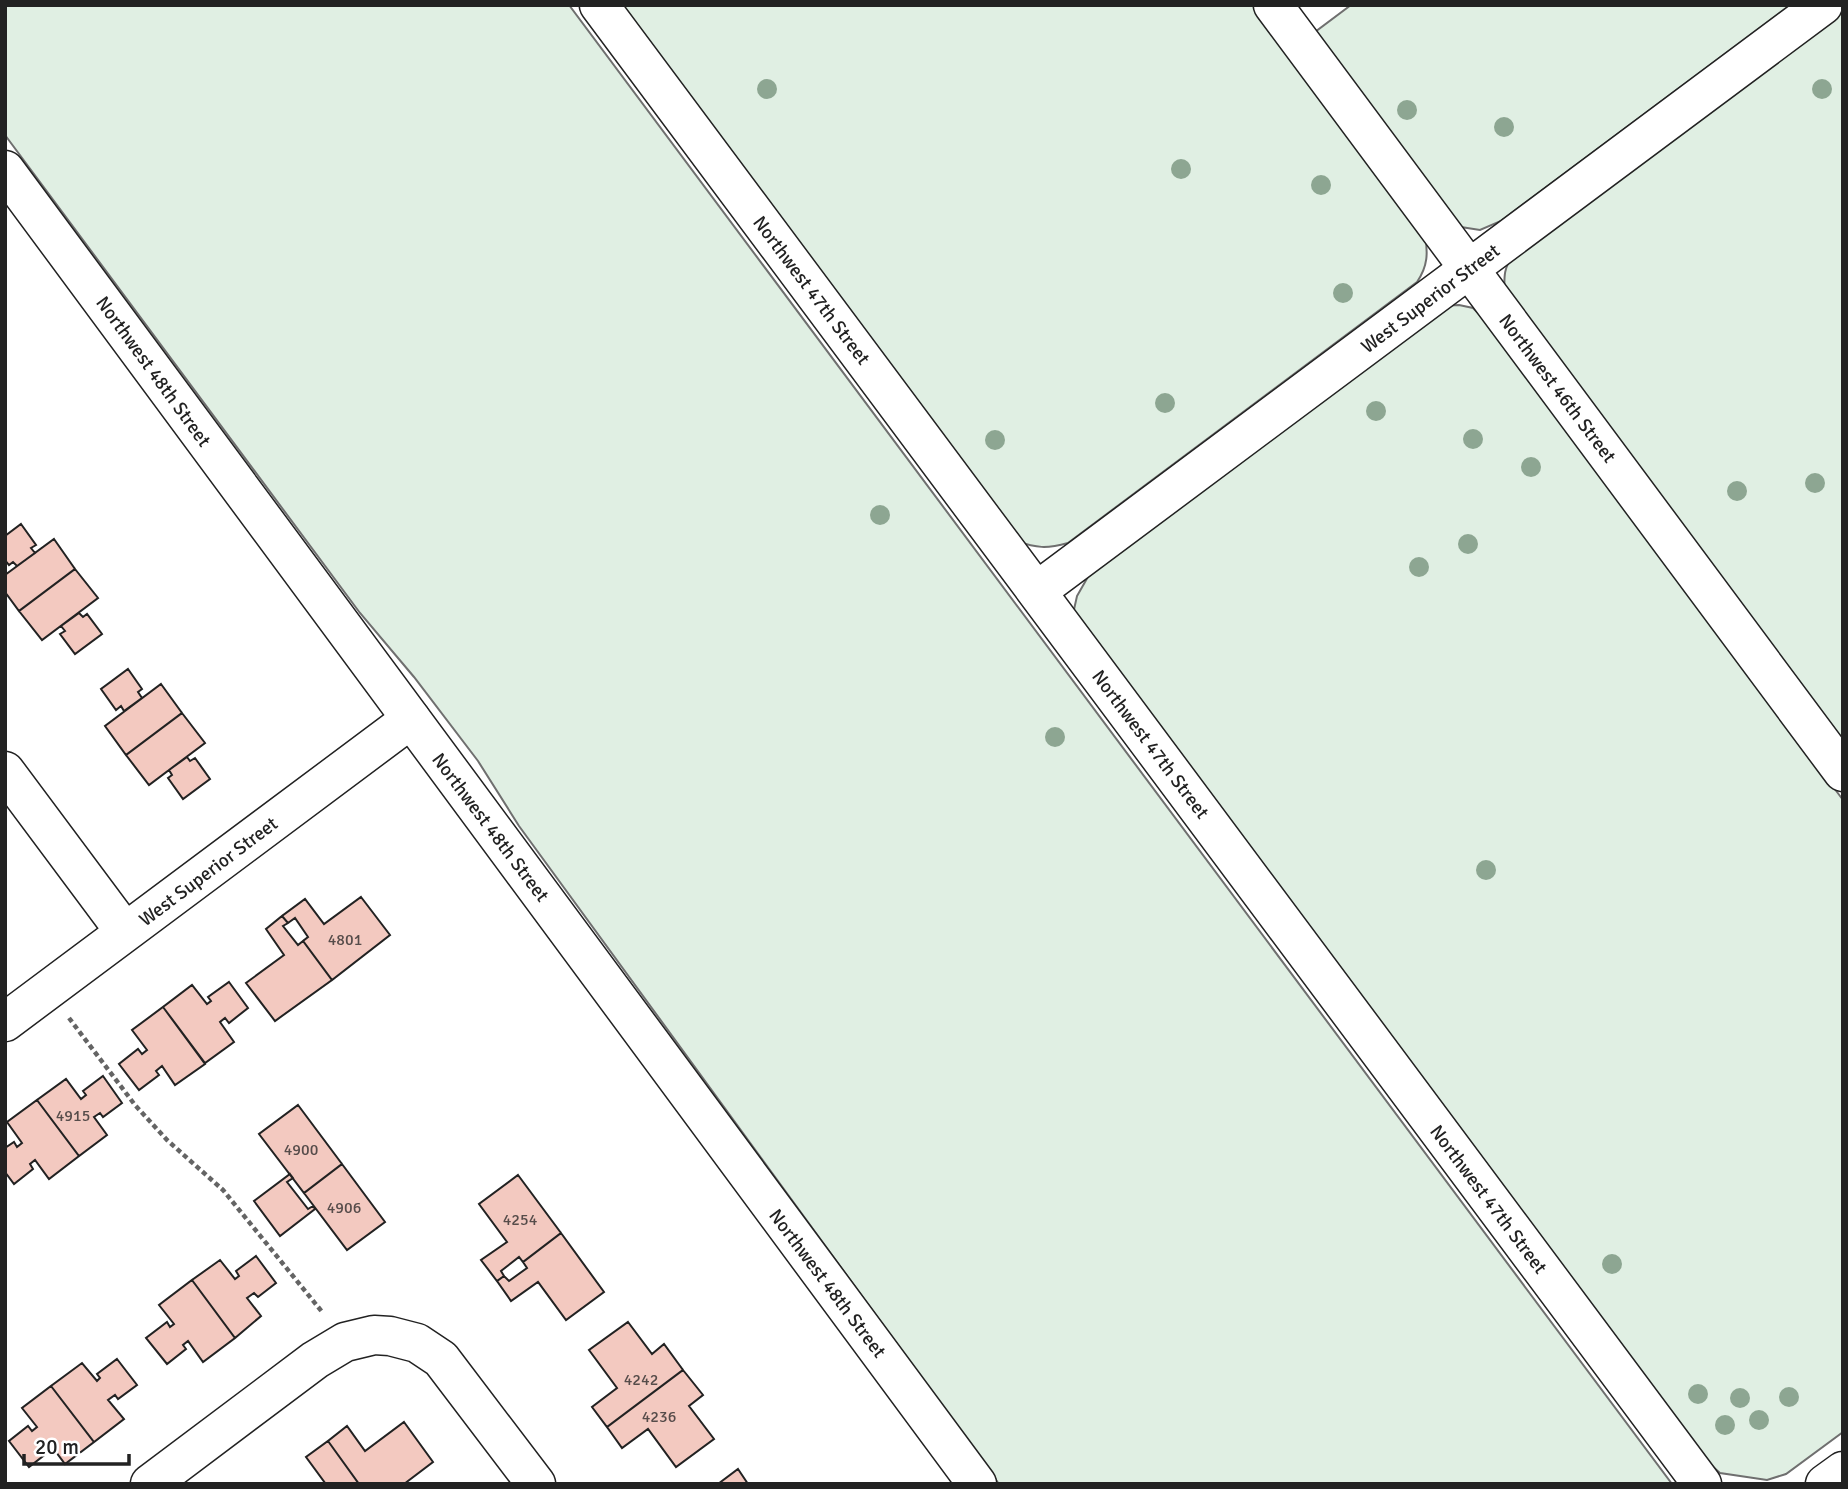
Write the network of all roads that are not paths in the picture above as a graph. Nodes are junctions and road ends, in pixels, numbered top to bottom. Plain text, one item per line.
1 (599, 5) edge
2 (1273, 5) edge
3 (1824, 5) edge
4 (5, 170) edge
5 (1469, 268) junction
6 (1037, 591) junction
7 (411, 719) junction
8 (5, 771) edge
9 (1843, 772) edge
10 (125, 932) junction
11 (5, 1022) edge
12 (1843, 1471) edge
13 (150, 1484) edge
14 (536, 1484) edge
15 (977, 1484) edge
16 (1702, 1484) edge
17 (1825, 1484) edge

1 - 6 street, Northwest 47th Street
2 - 5 street, Northwest 46th Street
3 - 5 street, West Superior Street
4 - 7 street, Northwest 48th Street
5 - 6 street, West Superior Street
5 - 9 street, Northwest 46th Street
6 - 16 street, Northwest 47th Street
7 - 10 street, West Superior Street
7 - 15 street, Northwest 48th Street
8 - 10 street
10 - 11 street, West Superior Street
12 - 17 street
13 - 14 street

